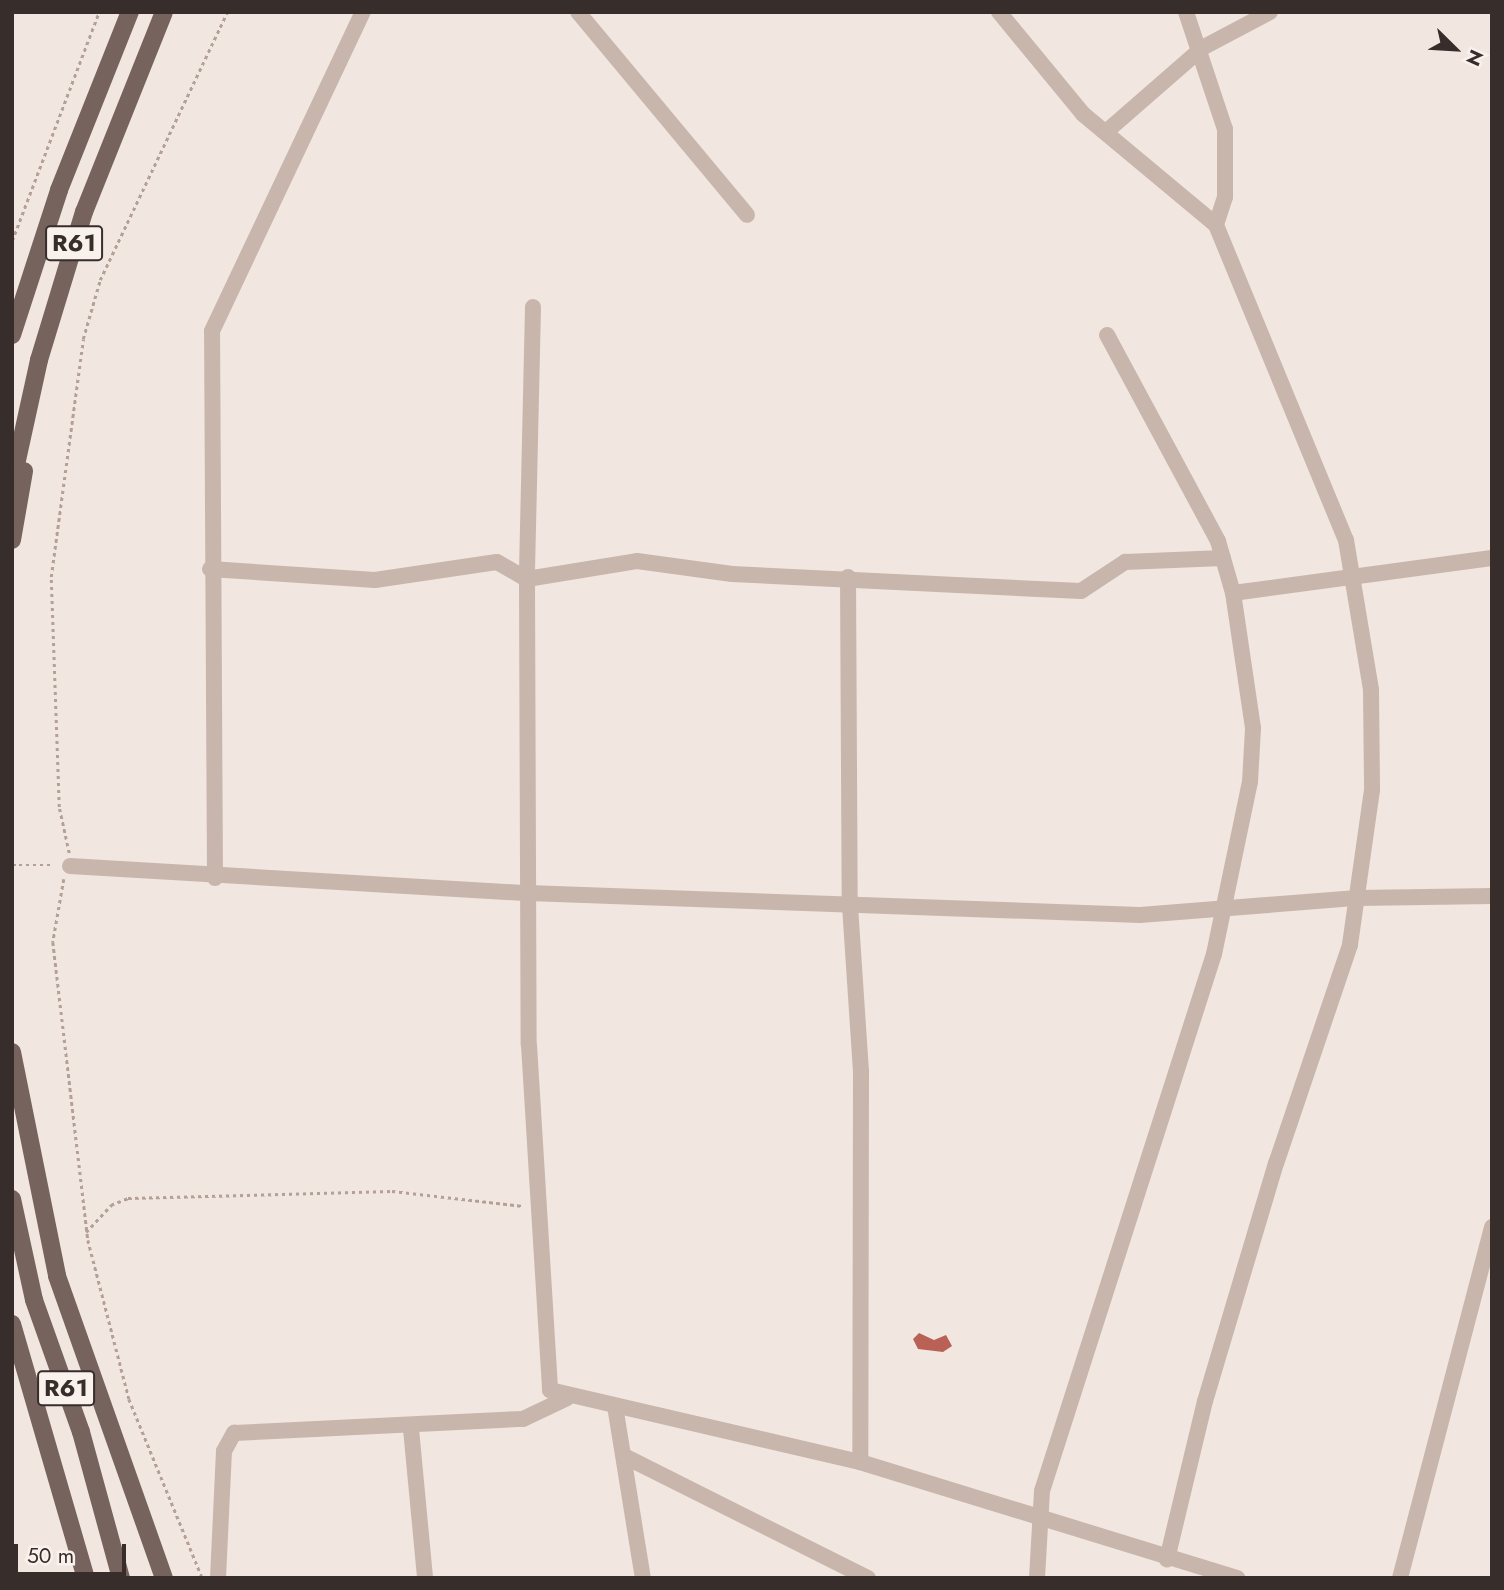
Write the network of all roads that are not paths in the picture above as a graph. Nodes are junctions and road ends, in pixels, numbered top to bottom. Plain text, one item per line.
1 (131, 12) edge
2 (164, 12) edge
3 (363, 12) edge
4 (578, 12) edge
5 (999, 12) edge
6 (1185, 12) edge
7 (1270, 12) edge
8 (1202, 48) junction
9 (1107, 131) junction
10 (747, 215) dead end
11 (1216, 225) junction
12 (533, 307) dead end
13 (15, 311) edge
14 (12, 333) edge
15 (1107, 335) dead end
16 (39, 360) junction
17 (12, 483) edge
18 (12, 540) edge
19 (1223, 558) junction
20 (1492, 558) edge
21 (211, 569) junction
22 (1357, 575) junction
23 (848, 577) junction
24 (527, 579) junction
25 (1233, 593) junction
26 (70, 866) road end
27 (215, 878) junction
28 (528, 893) junction
29 (1492, 896) edge
30 (1357, 898) junction
31 (850, 905) junction
32 (1226, 911) junction
33 (12, 1052) edge
34 (12, 1199) edge
35 (1492, 1227) edge
36 (12, 1324) edge
37 (567, 1398) junction
38 (615, 1406) junction
39 (411, 1429) junction
40 (624, 1456) junction
41 (860, 1462) junction
42 (1037, 1513) junction
43 (1167, 1559) junction
44 (86, 1578) edge
45 (121, 1578) edge
46 (164, 1578) edge
47 (218, 1578) edge
48 (425, 1578) edge
49 (643, 1578) edge
50 (868, 1578) edge
51 (1037, 1578) edge
52 (1238, 1578) edge
53 (1400, 1578) edge

1 - 13 main road, R61
2 - 16 main road, R61
3 - 21 street
4 - 10 street
5 - 9 street
6 - 8 street
7 - 8 street
8 - 9 street
8 - 11 street
9 - 11 street
11 - 22 street
12 - 24 street
13 - 14 main road, R61
15 - 19 street
16 - 17 main road, R61
16 - 18 main road
19 - 23 street
19 - 25 street
20 - 22 street
21 - 24 street
21 - 27 street
22 - 25 street
22 - 30 street
23 - 24 street
23 - 31 street
24 - 28 street
25 - 32 street
26 - 27 street
27 - 28 street
28 - 31 street
28 - 37 street
29 - 30 street
30 - 32 street
30 - 43 street
31 - 32 street
31 - 41 street
32 - 42 street
33 - 46 main road
34 - 45 main road, R61
35 - 53 street
36 - 44 main road, R61
37 - 38 street
37 - 39 street
38 - 40 street
38 - 41 street
39 - 47 street
39 - 48 street
40 - 49 street
40 - 50 street
41 - 42 street
42 - 43 street
42 - 51 street
43 - 52 street

